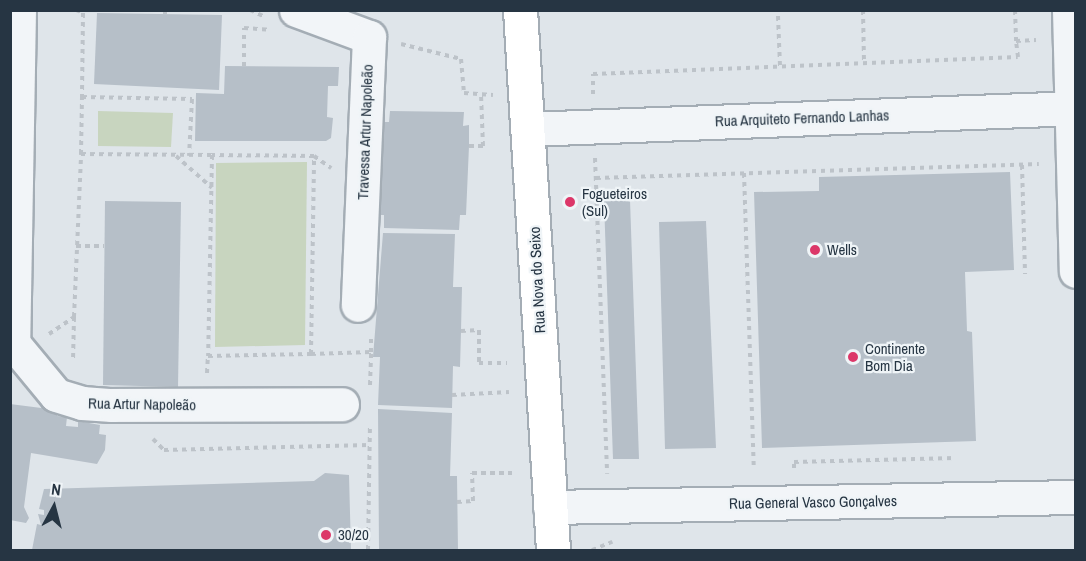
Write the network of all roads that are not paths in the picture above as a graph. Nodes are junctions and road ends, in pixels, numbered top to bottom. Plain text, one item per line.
1 (19, 10) edge
2 (520, 10) edge
3 (1069, 10) edge
4 (286, 20) edge
5 (1074, 108) edge
6 (528, 129) junction
7 (1076, 271) edge
8 (358, 305) dead end
9 (342, 404) dead end
10 (1076, 496) edge
11 (550, 507) junction
12 (553, 550) edge

1 - 9 street, Rua Artur Napoleão
2 - 6 main road, Rua Nova do Seixo
3 - 5 street
4 - 8 street, Travessa Artur Napoleão
5 - 6 street, Rua Arquiteto Fernando Lanhas
5 - 7 street
6 - 11 main road, Rua Nova do Seixo
10 - 11 street, Rua General Vasco Gonçalves
11 - 12 main road, Rua Nova do Seixo

